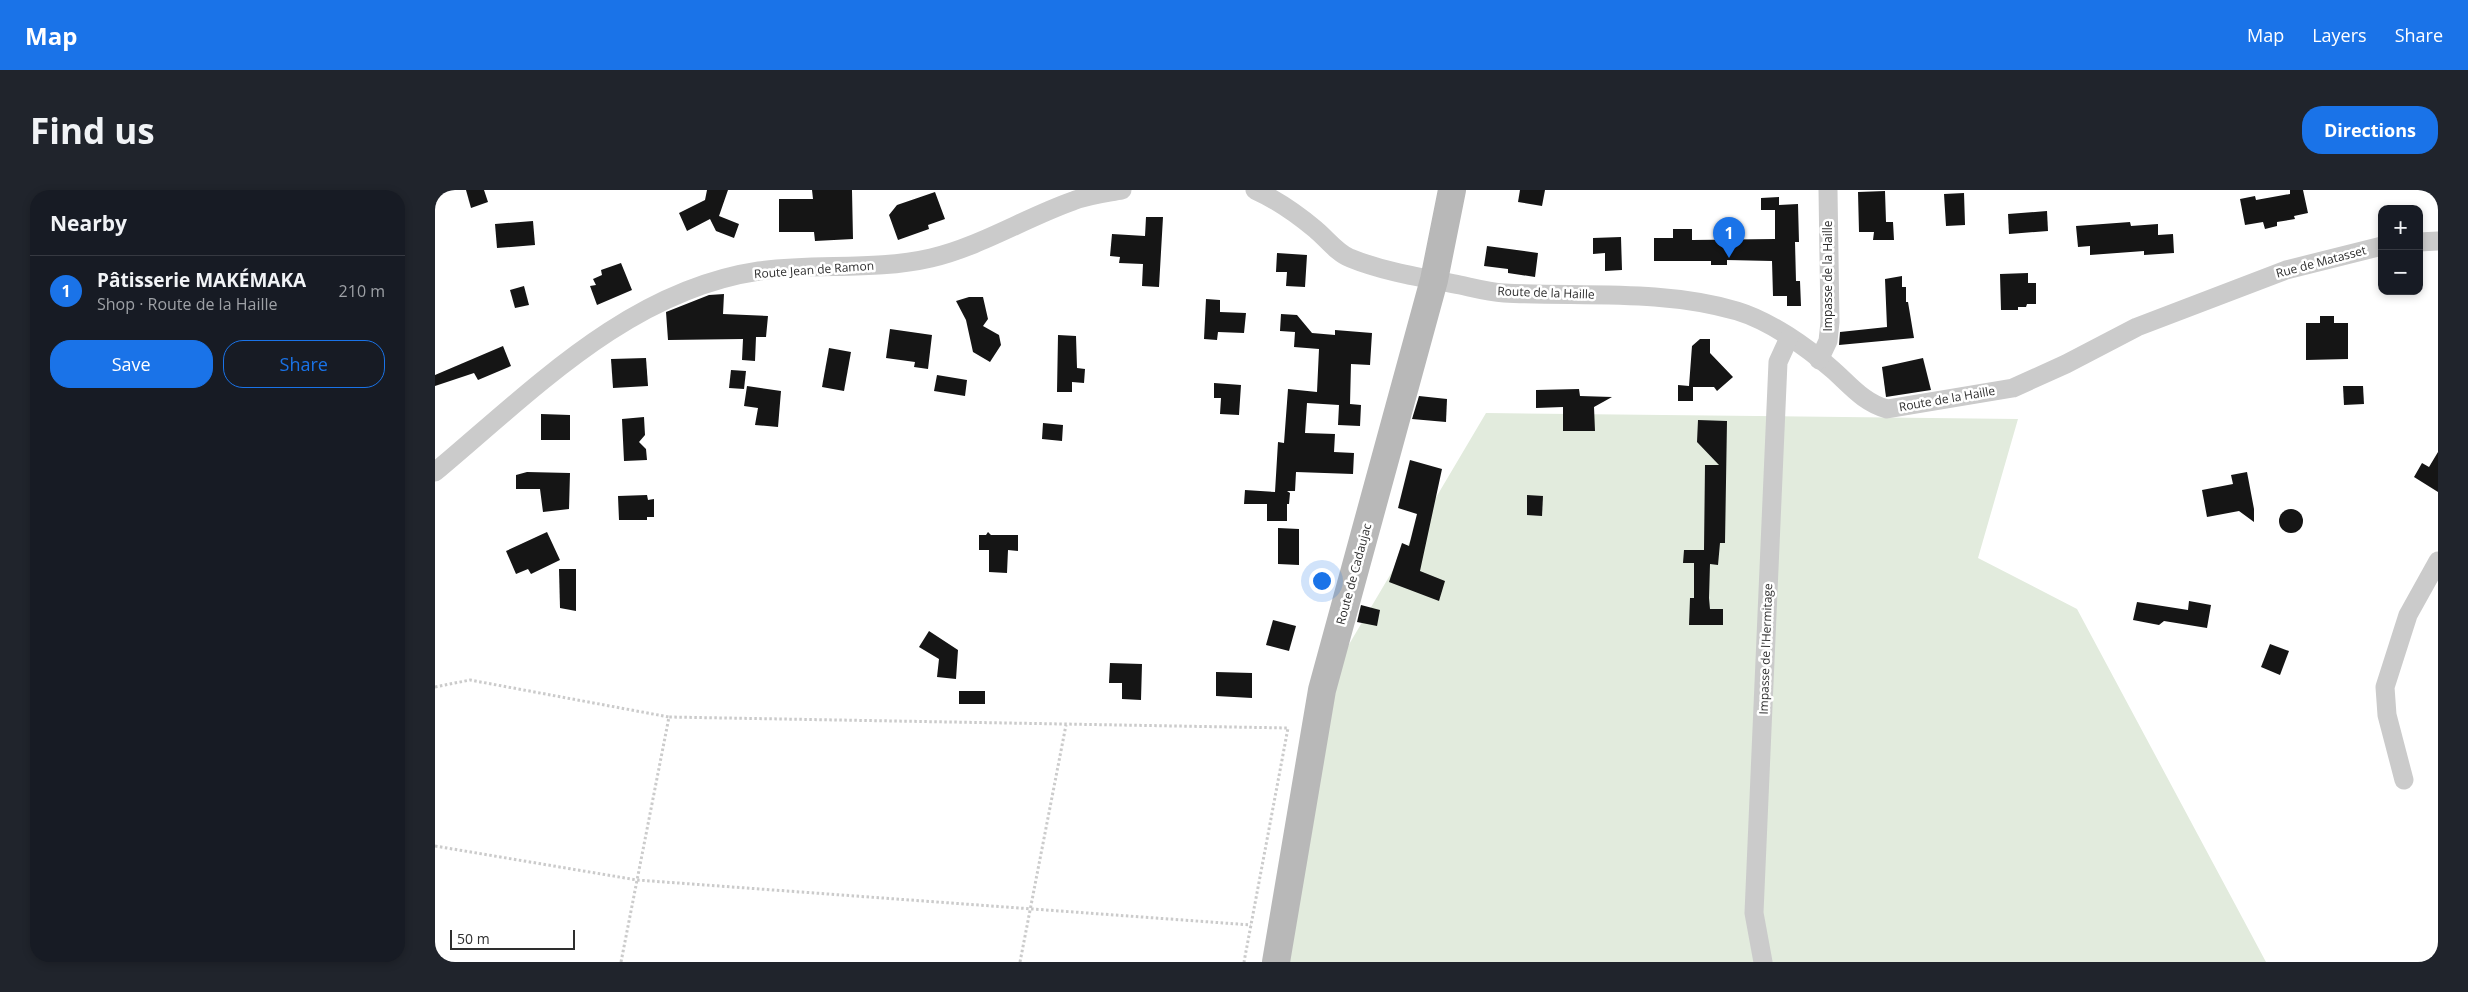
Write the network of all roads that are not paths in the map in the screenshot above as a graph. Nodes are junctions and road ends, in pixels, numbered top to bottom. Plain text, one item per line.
1 (1122, 190) edge
2 (1255, 190) edge
3 (1452, 190) edge
4 (1828, 190) edge
5 (2438, 241) edge
6 (2423, 242) edge
7 (2378, 247) edge
8 (1434, 280) junction
9 (2205, 302) joint
10 (1789, 338) junction
11 (1819, 360) junction
12 (435, 472) edge
13 (2438, 561) edge
14 (2404, 780) dead end
15 (1277, 962) edge
16 (1763, 962) edge

1 - 12 street, Route Jean de Ramon
2 - 8 street
3 - 8 street, Route de Cadaujac
4 - 11 street, Impasse de la Haille
5 - 6 street
7 - 9 street, Rue de Matasset
8 - 10 street, Route de la Haille
8 - 15 street, Route de Cadaujac
9 - 11 street, Route de la Haille
10 - 11 street, Route de la Haille
10 - 16 street, Impasse de l'Hermitage
13 - 14 street

